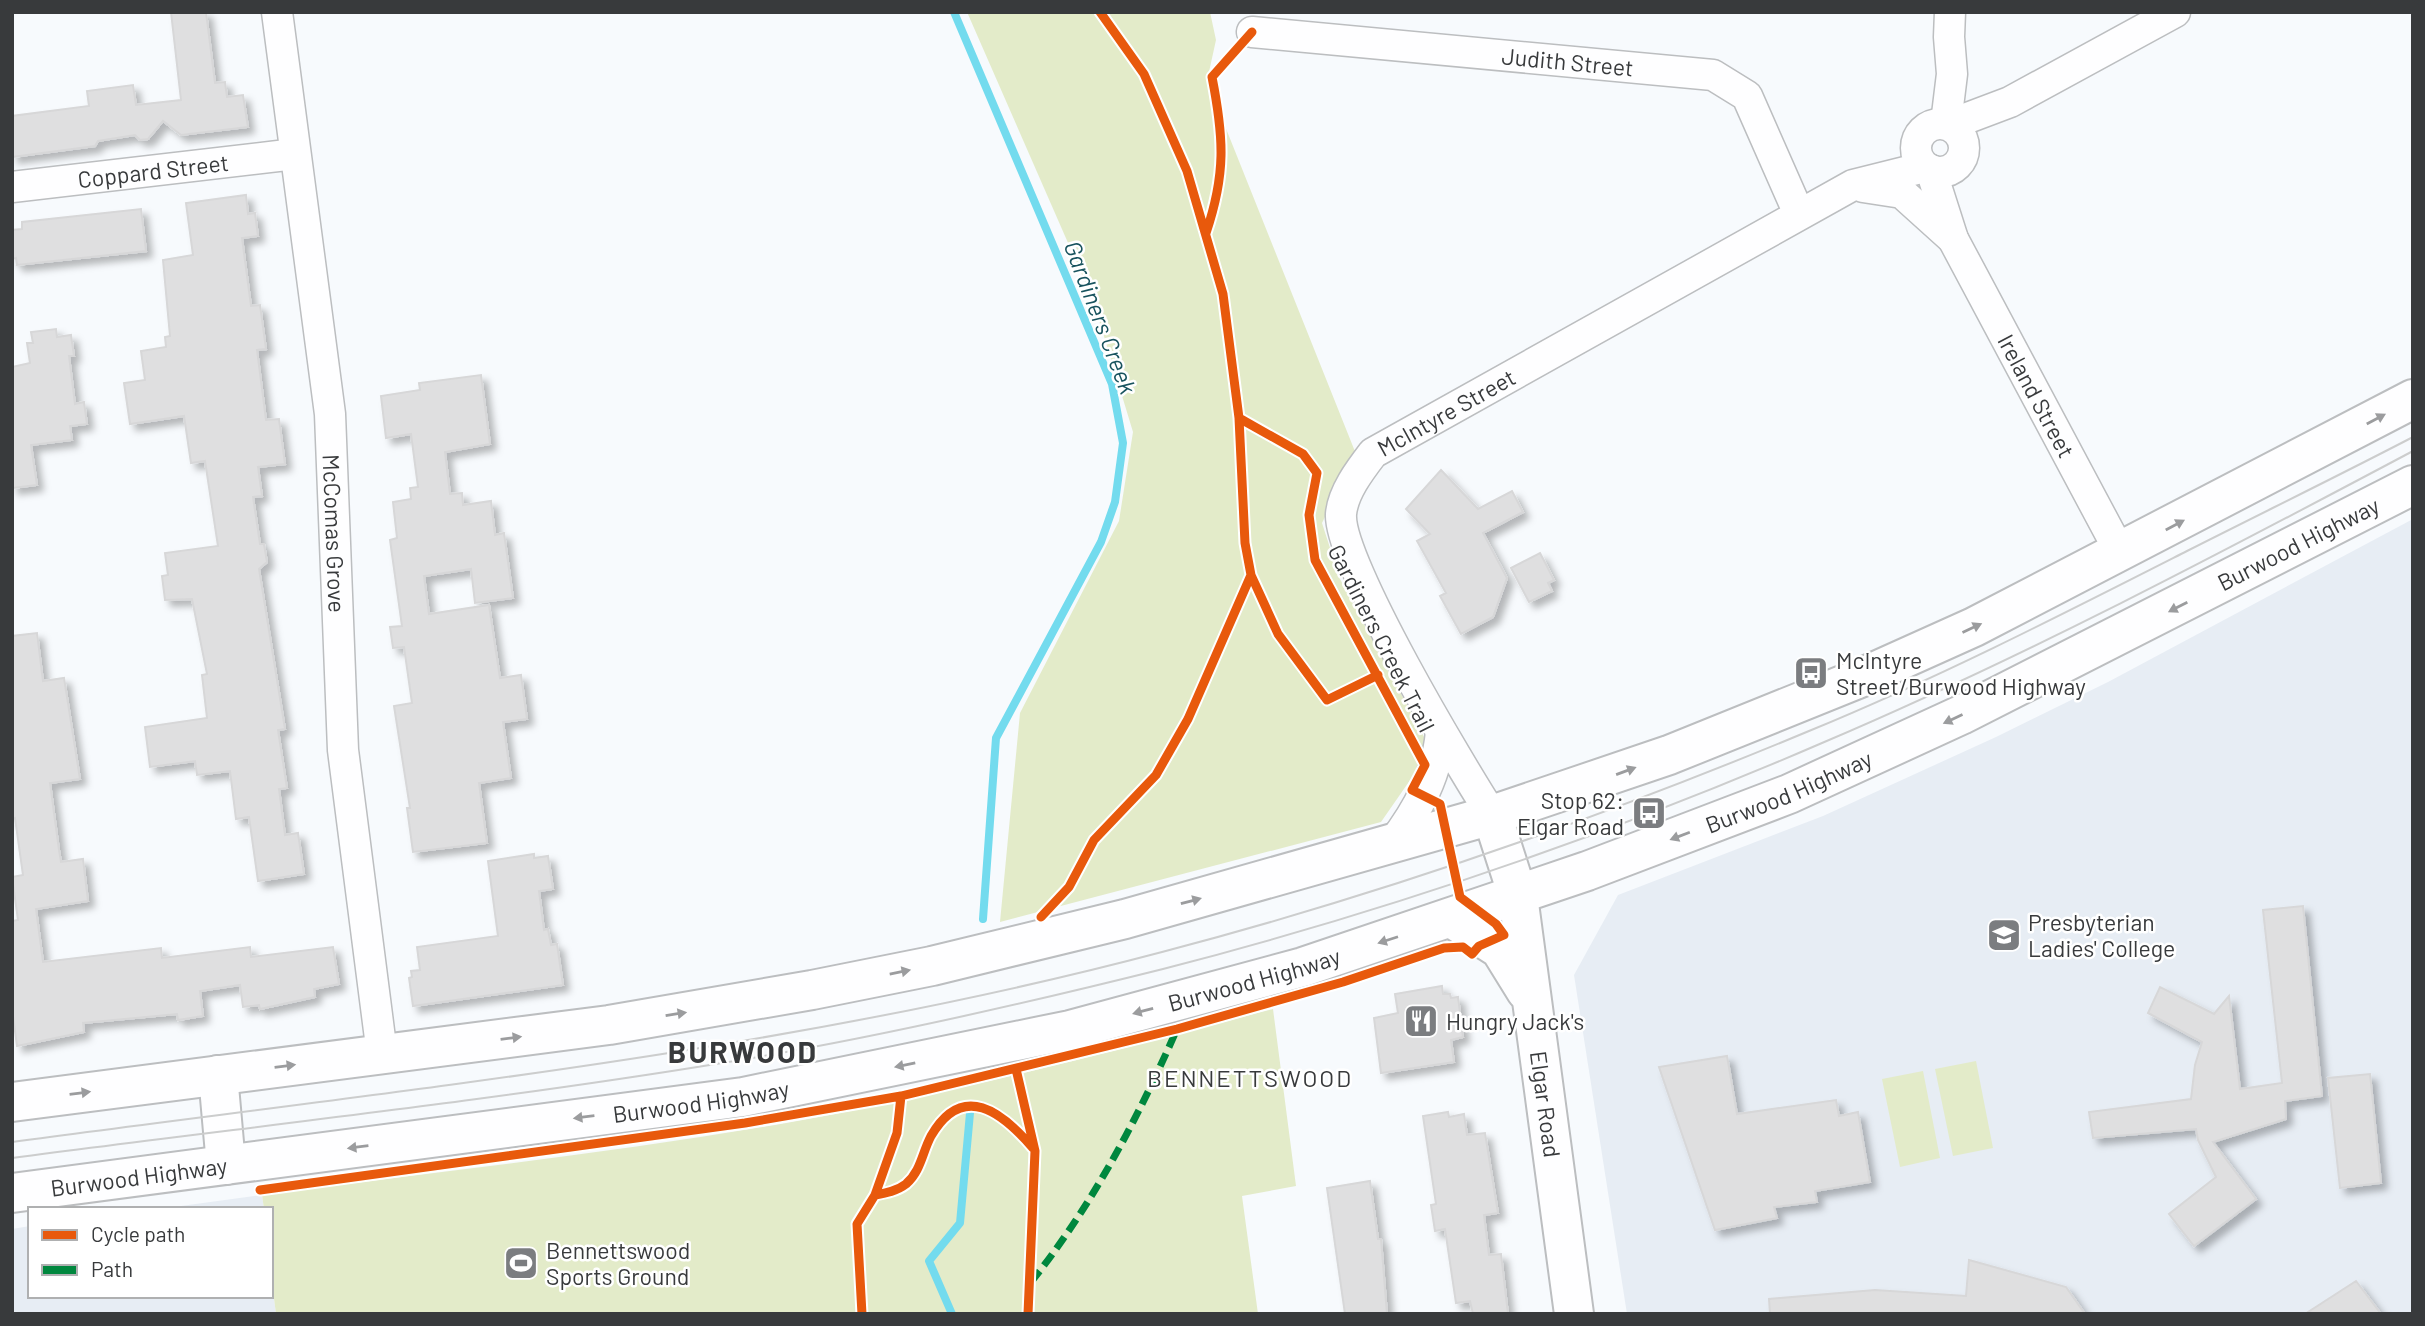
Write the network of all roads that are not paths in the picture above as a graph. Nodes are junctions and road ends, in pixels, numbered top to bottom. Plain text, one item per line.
1 (277, 12) edge
2 (2175, 12) edge
3 (1949, 25) edge
4 (1252, 32) dead end
5 (1952, 74) junction
6 (2010, 102) junction
7 (1938, 148) junction
8 (295, 154) junction
9 (1866, 181) junction
10 (12, 187) edge
11 (1800, 214) junction
12 (1954, 239) junction
13 (2413, 399) edge
14 (2413, 485) edge
15 (2121, 554) junction
16 (1441, 732) junction
17 (1492, 816) junction
18 (1392, 844) junction
19 (1518, 896) junction
20 (1452, 919) junction
21 (1532, 1002) junction
22 (382, 1054) junction
23 (218, 1075) junction
24 (12, 1102) edge
25 (226, 1165) junction
26 (12, 1193) edge
27 (1574, 1314) edge

1 - 8 street, McComas Grove
2 - 6 street
3 - 5 street, Ireland Street
3 - 7 street, Ireland Street
4 - 11 street, Judith Street
5 - 6 street
5 - 7 street, Ireland Street
6 - 7 street
7 - 9 street, McIntyre Street
7 - 12 street, Ireland Street
8 - 10 street, Coppard Street
8 - 22 street, McComas Grove
9 - 11 street, McIntyre Street
9 - 12 street
11 - 16 street, McIntyre Street
12 - 15 street, Ireland Street
15 -> 13 main road
14 -> 19 main road, Burwood Highway
17 -> 15 main road
16 - 17 street, McIntyre Street
16 - 18 street
17 - 18 main road
17 - 19 main road, Elgar Road
22 -> 18 main road
19 - 20 main road, Burwood Highway
19 - 21 main road, Elgar Road
20 - 21 main road
20 -> 25 main road, Burwood Highway
21 - 27 main road, Elgar Road
23 -> 22 main road
24 -> 23 main road
23 - 25 main road
25 - 26 main road, Burwood Highway

